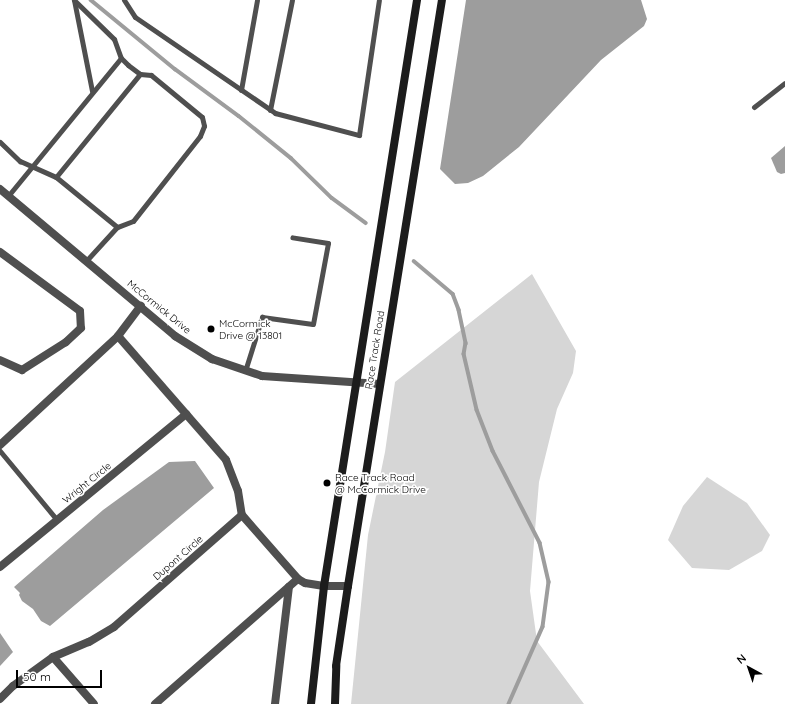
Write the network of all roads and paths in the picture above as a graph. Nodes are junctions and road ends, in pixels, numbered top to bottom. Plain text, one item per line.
1 (74, 0) edge
2 (124, 0) edge
3 (257, 0) edge
4 (292, 0) edge
5 (379, 0) edge
6 (417, 0) edge
7 (442, 0) edge
8 (121, 58) junction
9 (140, 74) junction
10 (785, 83) edge
11 (241, 90) junction
12 (92, 91) junction
13 (754, 107) dead end
14 (270, 110) junction
15 (0, 142) edge
16 (31, 166) junction
17 (56, 177) junction
18 (0, 189) edge
19 (8, 196) junction
20 (117, 227) junction
21 (292, 237) dead end
22 (0, 252) edge
23 (86, 261) junction
24 (141, 306) junction
25 (118, 336) junction
26 (0, 360) edge
27 (244, 371) junction
28 (356, 383) junction
29 (380, 384) junction
30 (186, 414) junction
31 (0, 445) edge
32 (0, 451) edge
33 (242, 515) junction
34 (57, 520) junction
35 (0, 567) edge
36 (298, 579) junction
37 (324, 586) junction
38 (348, 586) junction
39 (289, 587) junction
40 (53, 657) junction
41 (0, 698) edge
42 (94, 704) edge
43 (156, 704) edge
44 (275, 704) edge
45 (310, 704) edge
46 (335, 704) edge

1 - 8 lane
1 - 12 lane
2 - 11 lane
3 - 11 lane
4 - 14 lane
5 - 14 lane
6 - 28 main road, Race Track Road
7 - 29 main road, Race Track Road
8 - 9 lane
8 - 12 lane
9 - 17 lane
9 - 20 lane
10 - 13 lane
11 - 14 lane
12 - 16 lane
15 - 16 lane
16 - 17 lane
16 - 19 lane
17 - 20 lane
18 - 19 street, McCormick Drive
19 - 23 street, McCormick Drive
20 - 23 lane
21 - 27 lane
22 - 26 street
23 - 24 street, McCormick Drive
24 - 25 street
24 - 27 street, McCormick Drive
25 - 30 street
25 - 31 street
27 - 28 street, McCormick Drive
28 - 29 street, McCormick Drive
28 - 37 main road, Race Track Road
29 - 38 main road, Race Track Road
30 - 33 street
30 - 34 street, Wright Circle
32 - 34 lane
33 - 36 street
33 - 40 street, Dupont Circle
34 - 35 street, Wright Circle
36 - 37 street
36 - 39 street
37 - 38 street
37 - 45 main road, Race Track Road
38 - 46 main road, Race Track Road
39 - 43 street
39 - 44 street
40 - 41 street, Dupont Circle
40 - 42 street

